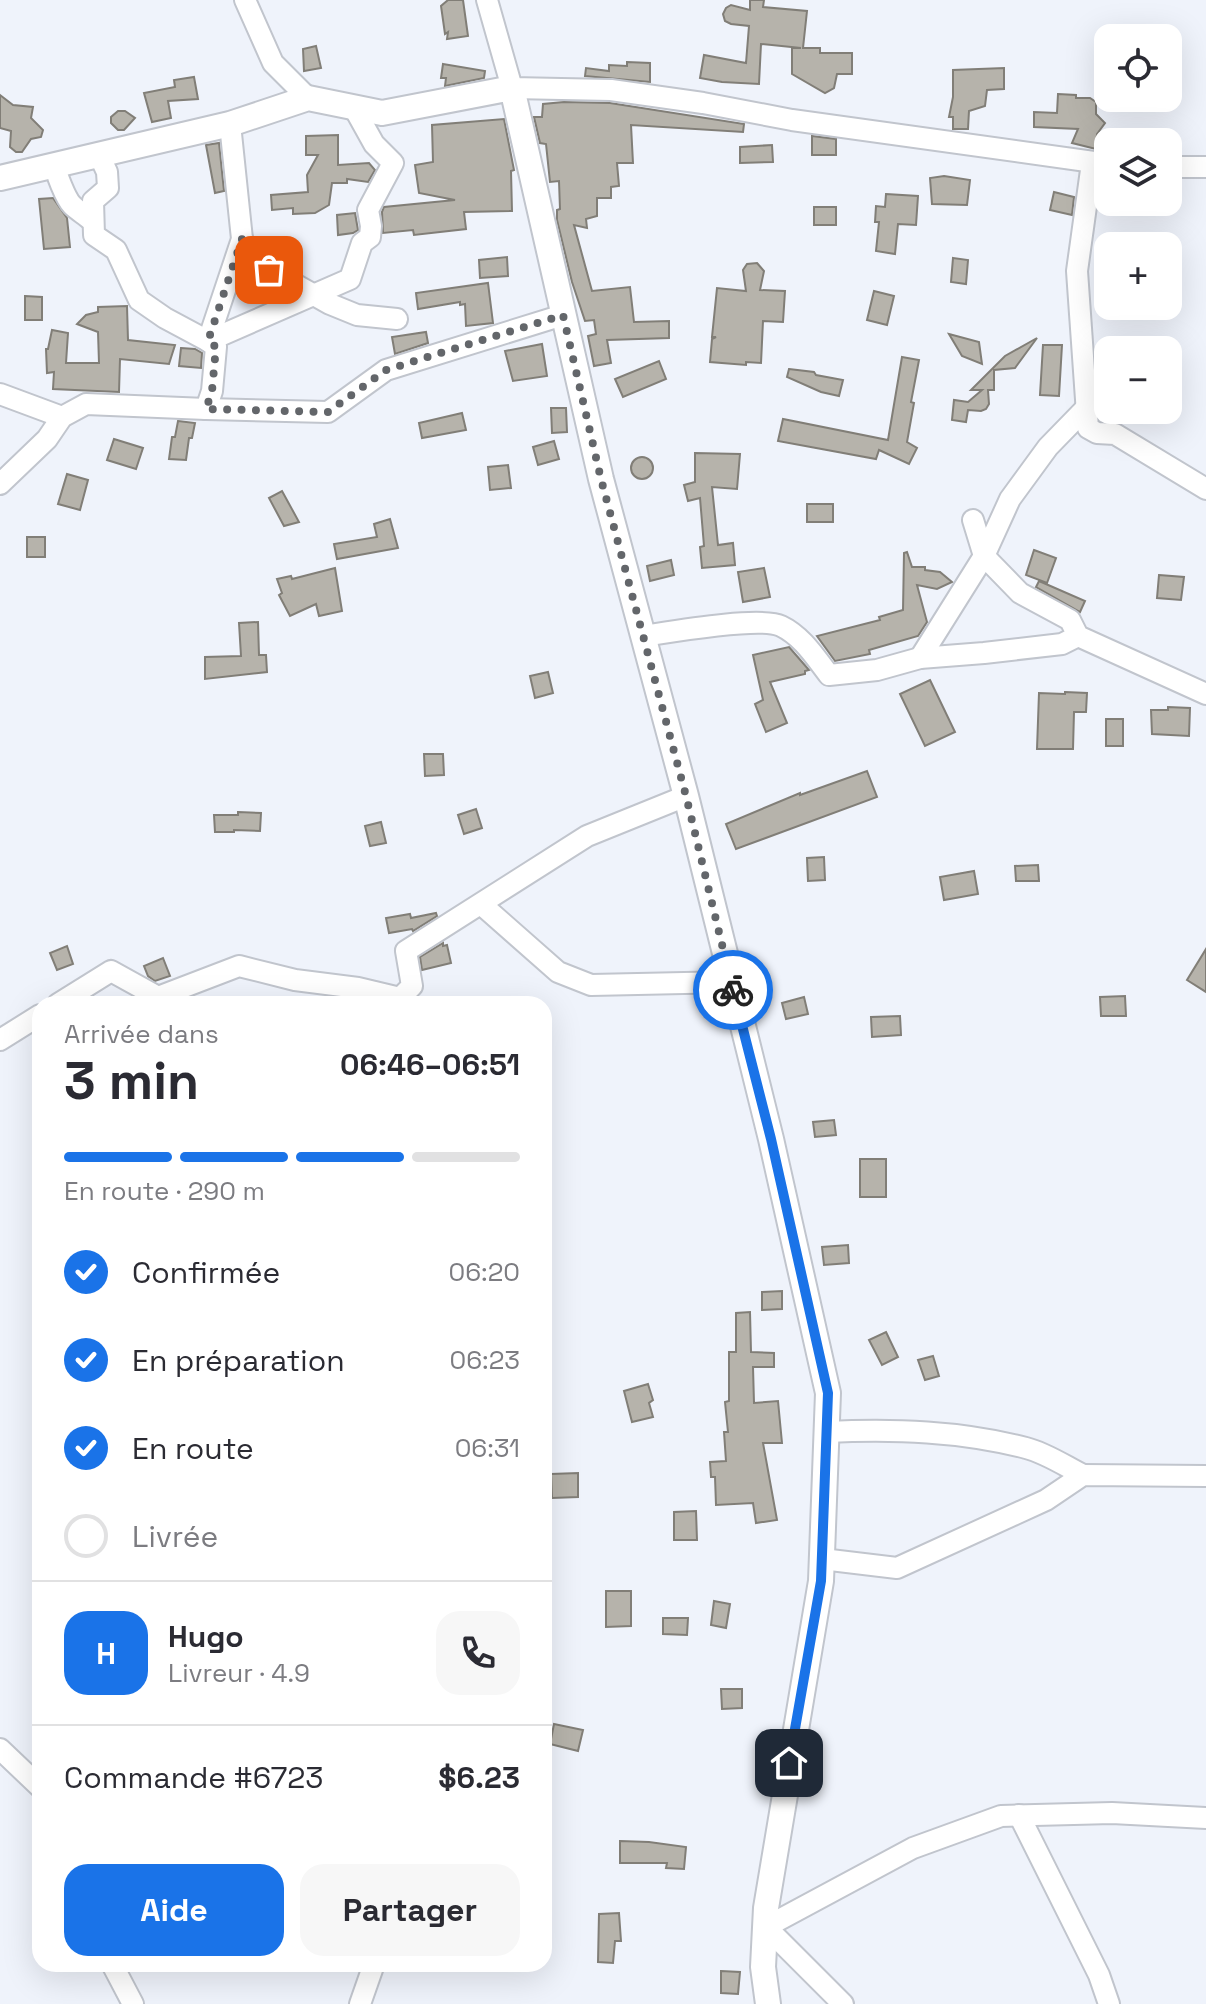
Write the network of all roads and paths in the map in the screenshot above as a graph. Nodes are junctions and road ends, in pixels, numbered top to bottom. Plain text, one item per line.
1 (245, 0) edge
2 (487, 0) edge
3 (512, 88) junction
4 (308, 98) junction
5 (354, 108) junction
6 (230, 124) junction
7 (100, 157) junction
8 (1094, 163) edge
9 (55, 164) junction
10 (1182, 167) edge
11 (1206, 167) edge
12 (0, 178) edge
13 (1094, 192) edge
14 (92, 221) junction
15 (242, 239) junction
16 (316, 296) junction
17 (563, 315) junction
18 (397, 319) dead end
19 (208, 341) junction
20 (0, 394) edge
21 (206, 409) junction
22 (1085, 409) junction
23 (62, 417) junction
24 (0, 484) edge
25 (1206, 489) edge
26 (973, 520) dead end
27 (984, 556) junction
28 (643, 636) junction
29 (1078, 636) junction
30 (920, 658) junction
31 (1206, 694) edge
32 (686, 796) junction
33 (482, 905) junction
34 (731, 982) junction
35 (71, 996) edge
36 (156, 996) edge
37 (161, 996) edge
38 (392, 996) edge
39 (402, 996) edge
40 (32, 1020) edge
41 (0, 1040) edge
42 (827, 1432) junction
43 (1083, 1475) junction
44 (1206, 1476) edge
45 (822, 1559) junction
46 (0, 1749) edge
47 (32, 1779) edge
48 (1019, 1815) junction
49 (1206, 1818) edge
50 (766, 1927) junction
51 (116, 1972) edge
52 (371, 1972) edge
53 (133, 2004) edge
54 (360, 2004) edge
55 (768, 2004) edge
56 (843, 2004) edge
57 (1109, 2004) edge

1 - 4 street
2 - 3 street
3 - 5 main road
3 - 8 street
3 - 17 main road
4 - 5 main road
4 - 6 main road
5 - 16 street
6 - 7 main road
6 - 15 street
7 - 9 main road
7 - 14 street
9 - 12 main road
9 - 14 street
10 - 11 street
13 - 22 street
14 - 19 street
15 - 16 street
15 - 19 street
16 - 18 street
16 - 19 street
17 - 21 street
17 - 28 main road
19 - 21 street
20 - 23 street
21 - 23 street
22 - 25 street
22 - 27 street
23 - 24 street
26 - 27 street
27 - 29 street
27 - 30 street
28 - 30 street
28 - 32 main road
29 - 30 street
29 - 31 street
32 - 33 street
32 - 34 main road
33 - 34 street
33 - 39 street
34 - 42 main road
35 - 36 street
37 - 38 street
40 - 41 street
42 - 43 street
42 - 45 main road
43 - 44 street
43 - 45 street
45 - 50 main road
46 - 47 street
48 - 49 street
48 - 50 street
48 - 57 street
50 - 55 main road
50 - 56 street
51 - 53 street
52 - 54 street

